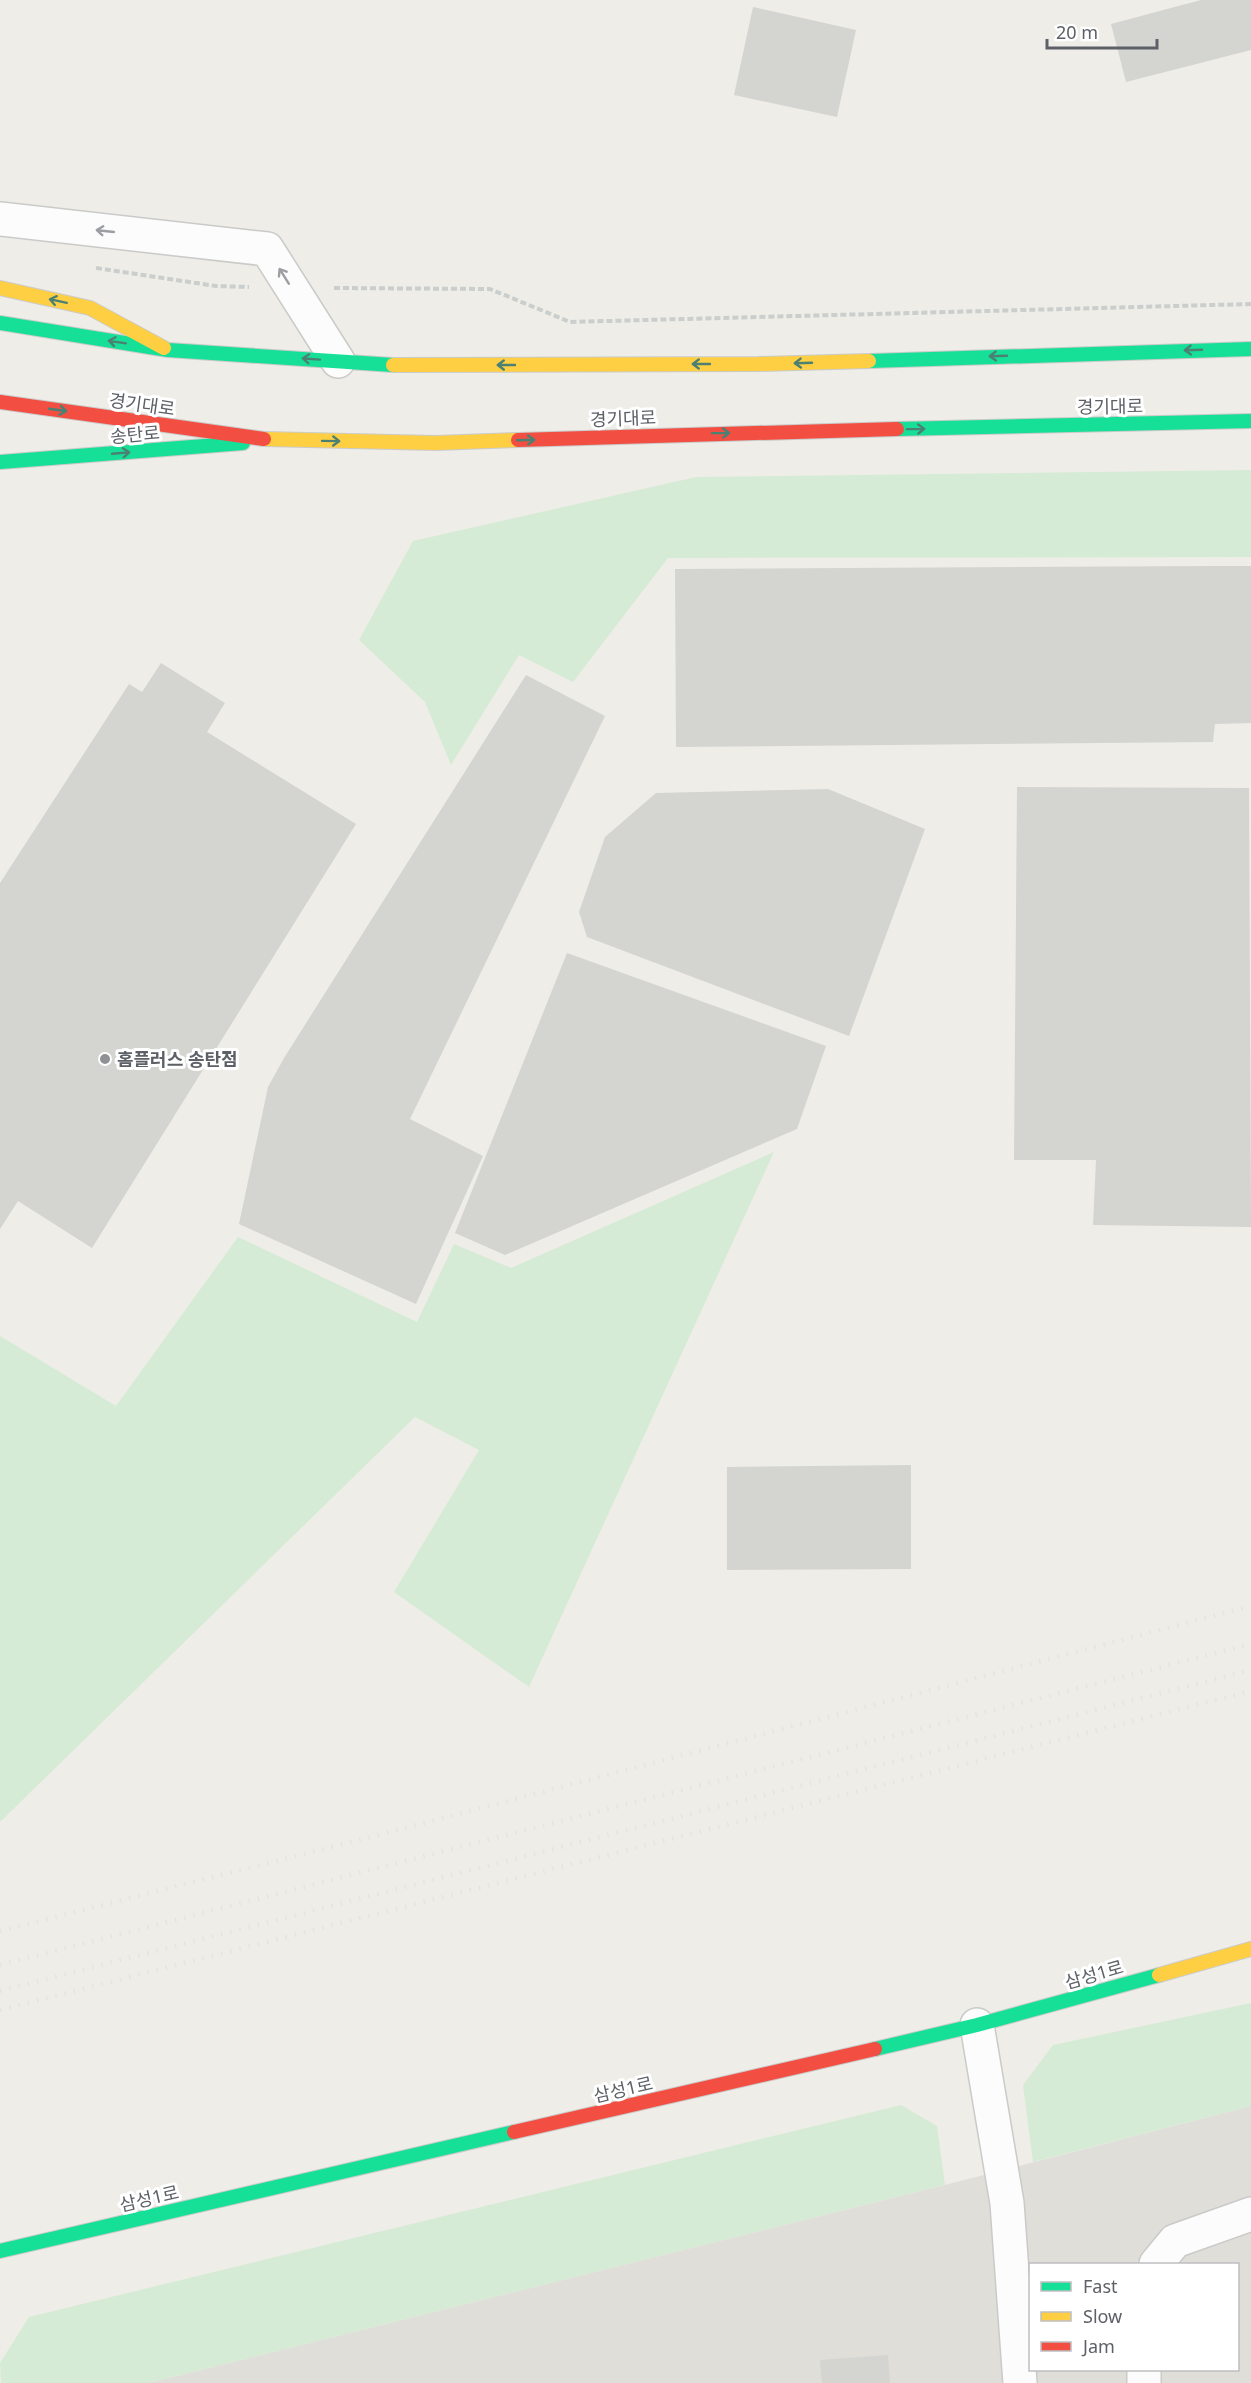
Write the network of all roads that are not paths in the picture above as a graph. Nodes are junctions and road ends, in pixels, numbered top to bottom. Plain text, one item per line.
1 (0, 219) edge
2 (0, 288) edge
3 (0, 323) edge
4 (1251, 349) edge
5 (168, 350) junction
6 (338, 361) junction
7 (0, 402) edge
8 (1251, 421) edge
9 (273, 440) junction
10 (0, 462) edge
11 (1251, 1949) edge
12 (977, 2025) junction
13 (1251, 2214) edge
14 (0, 2251) edge
15 (1158, 2263) edge
16 (1020, 2383) edge

6 -> 1 street
5 -> 2 main road
5 -> 3 main road
4 -> 6 main road
6 -> 5 main road
7 -> 9 main road, 경기대로
9 -> 8 main road, 경기대로
10 -> 9 main road, 송탄로
11 - 12 main road, 삼성1로
12 - 14 main road, 삼성1로
12 - 16 street
13 - 15 street

